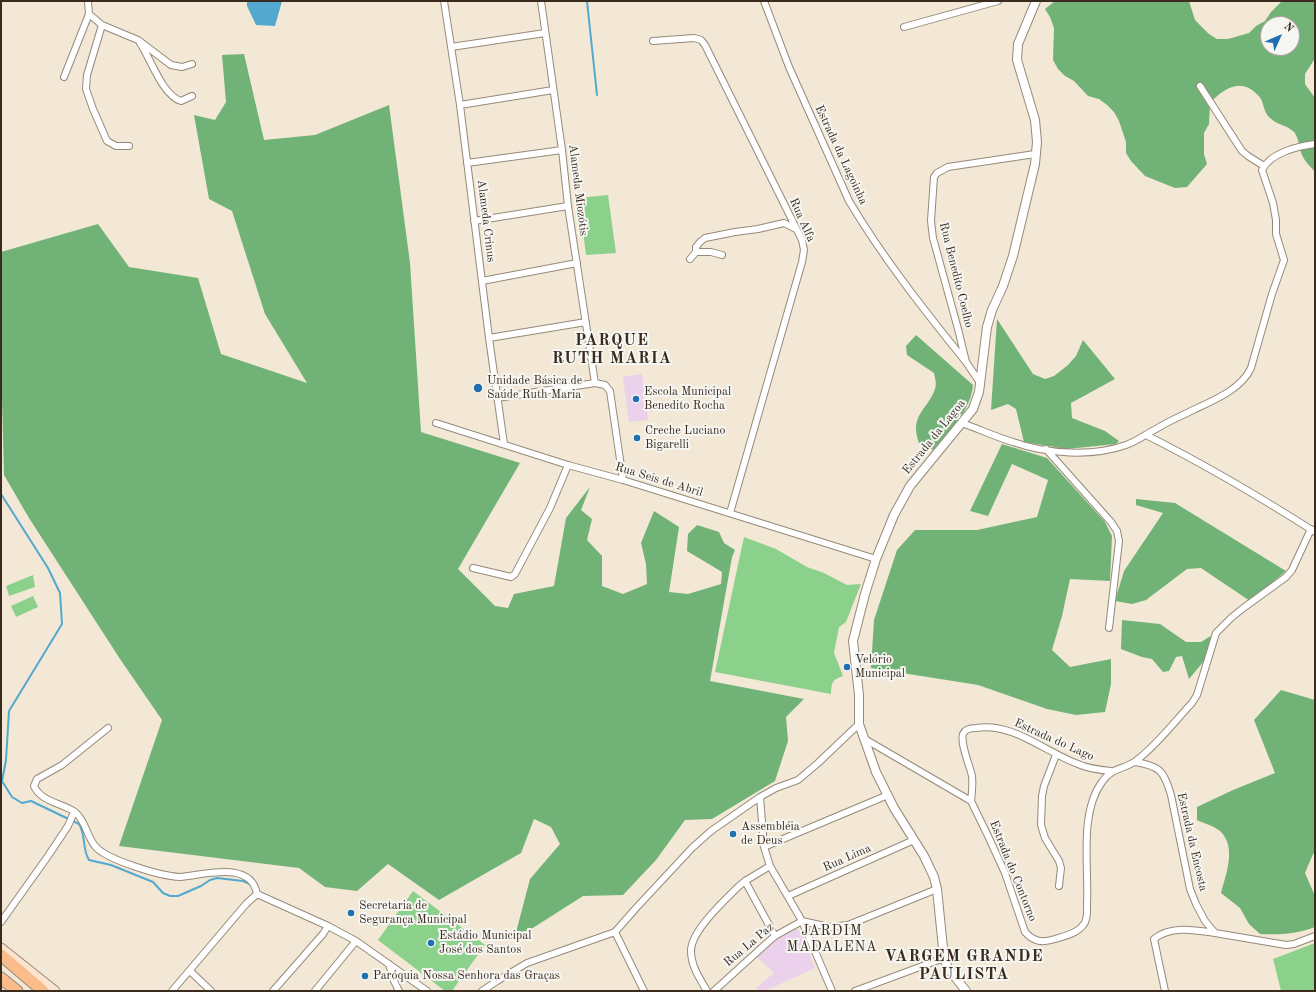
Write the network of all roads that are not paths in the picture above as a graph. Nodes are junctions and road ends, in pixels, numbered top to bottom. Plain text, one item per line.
1 (88, 1) edge
2 (444, 1) edge
3 (541, 1) edge
4 (764, 1) edge
5 (998, 1) edge
6 (1036, 1) edge
7 (89, 14) junction
8 (102, 25) junction
9 (904, 27) dead end
10 (545, 33) junction
11 (138, 40) junction
12 (653, 41) dead end
13 (451, 47) junction
14 (192, 64) dead end
15 (64, 77) dead end
16 (1200, 86) dead end
17 (553, 90) junction
18 (192, 96) dead end
19 (460, 105) junction
20 (1315, 144) edge
21 (129, 146) dead end
22 (562, 150) junction
23 (1036, 154) junction
24 (467, 163) junction
25 (1264, 166) junction
26 (568, 206) junction
27 (474, 221) junction
28 (796, 229) junction
29 (696, 252) junction
30 (722, 255) dead end
31 (690, 259) dead end
32 (577, 263) junction
33 (482, 281) junction
34 (586, 322) junction
35 (489, 338) junction
36 (966, 362) junction
37 (595, 383) junction
38 (981, 384) junction
39 (497, 398) junction
40 (436, 423) dead end
41 (962, 423) junction
42 (1146, 434) junction
43 (504, 444) junction
44 (1046, 449) junction
45 (568, 465) junction
46 (623, 480) junction
47 (730, 513) junction
48 (1313, 531) edge
49 (876, 559) junction
50 (473, 568) dead end
51 (1109, 628) dead end
52 (859, 724) junction
53 (108, 728) dead end
54 (863, 738) junction
55 (1056, 755) junction
56 (1135, 762) junction
57 (1111, 771) junction
58 (888, 796) junction
59 (760, 797) junction
60 (971, 801) junction
61 (74, 815) junction
62 (914, 840) junction
63 (764, 847) junction
64 (770, 866) junction
65 (745, 881) junction
66 (1059, 886) dead end
67 (937, 889) junction
68 (257, 894) junction
69 (788, 896) junction
70 (802, 920) junction
71 (1, 922) edge
72 (328, 926) junction
73 (615, 932) junction
74 (1215, 933) junction
75 (775, 936) junction
76 (1315, 936) edge
77 (356, 941) junction
78 (1, 948) edge
79 (1, 955) edge
80 (944, 958) junction
81 (389, 964) junction
82 (190, 971) junction
83 (1, 978) edge
84 (415, 982) junction
85 (17, 991) edge
86 (43, 991) edge
87 (55, 991) edge
88 (172, 991) edge
89 (211, 991) edge
90 (273, 991) edge
91 (315, 991) edge
92 (399, 991) edge
93 (418, 991) edge
94 (427, 991) edge
95 (482, 991) edge
96 (644, 991) edge
97 (707, 991) edge
98 (714, 991) edge
99 (832, 991) edge
100 (855, 991) edge
101 (966, 991) edge
102 (1165, 991) edge

1 - 7 street
2 - 13 street, Alameda Crinus
3 - 10 street, Alameda Miozótis
4 - 36 street, Estrada da Lagoinha
5 - 9 street
6 - 23 street, Estrada da Lagoa
7 - 8 street
7 - 15 street
8 - 11 street
8 - 21 street
10 - 13 street
10 - 17 street, Alameda Miozótis
11 - 14 street
11 - 18 street
12 - 28 street, Rua Alfa
13 - 19 street, Alameda Crinus
16 - 25 street
17 - 19 street
17 - 22 street, Alameda Miozótis
19 - 24 street, Alameda Crinus
20 - 25 street
22 - 24 street
22 - 26 street, Alameda Miozótis
23 - 36 street, Rua Benedito Coelho
23 - 38 street, Estrada da Lagoa
24 - 27 street, Alameda Crinus
25 - 42 street
26 - 27 street
26 - 32 street, Alameda Miozótis
27 - 33 street, Alameda Crinus
28 - 29 street
28 - 47 street, Rua Alfa
29 - 30 street
29 - 31 street
32 - 33 street
32 - 34 street, Alameda Miozótis
33 - 35 street, Alameda Crinus
34 - 35 street
34 - 37 street, Alameda Miozótis
35 - 39 street, Alameda Crinus
36 - 38 street, Rua Benedito Coelho
37 - 39 street
37 - 46 street
38 - 41 street, Estrada da Lagoa
39 - 43 street, Alameda Crinus
40 - 43 street, Rua Seis de Abril
41 - 44 street
41 - 49 street, Estrada da Lagoa
42 - 44 street
42 - 48 street
43 - 45 street, Rua Seis de Abril
44 - 51 street
45 - 46 street, Rua Seis de Abril
45 - 50 street
46 - 47 street, Rua Seis de Abril
47 - 49 street, Rua Seis de Abril
48 - 56 street
49 - 52 street, Estrada da Lagoa
52 - 54 street, Estrada da Lagoa
52 - 59 street
53 - 61 street
54 - 58 street, Estrada da Lagoa
54 - 60 street
55 - 57 street, Estrada do Lago
55 - 60 street, Estrada do Lago
55 - 66 street
56 - 57 street
56 - 74 street, Estrada da Encosta
57 - 60 street, Estrada do Contorno
58 - 62 street, Estrada da Lagoa
58 - 63 street
59 - 63 street
59 - 73 street
61 - 68 street
61 - 71 street
62 - 67 street, Estrada da Lagoa
62 - 69 street, Rua Lima
63 - 64 street
64 - 65 street
64 - 69 street
65 - 75 street
65 - 97 street
67 - 70 street
67 - 80 street, Estrada da Lagoa
68 - 72 street
68 - 82 street
69 - 70 street
70 - 75 street, Rua La Paz
70 - 99 street
72 - 77 street
72 - 90 street
73 - 95 street
73 - 96 street
74 - 76 street
74 - 102 street
75 - 98 street, Rua La Paz
77 - 81 street
77 - 91 street
78 - 87 main road
79 - 86 highway
80 - 100 street
80 - 101 street
81 - 84 street
81 - 92 street
82 - 88 street
82 - 89 street
83 - 85 highway
84 - 93 street
84 - 94 street

